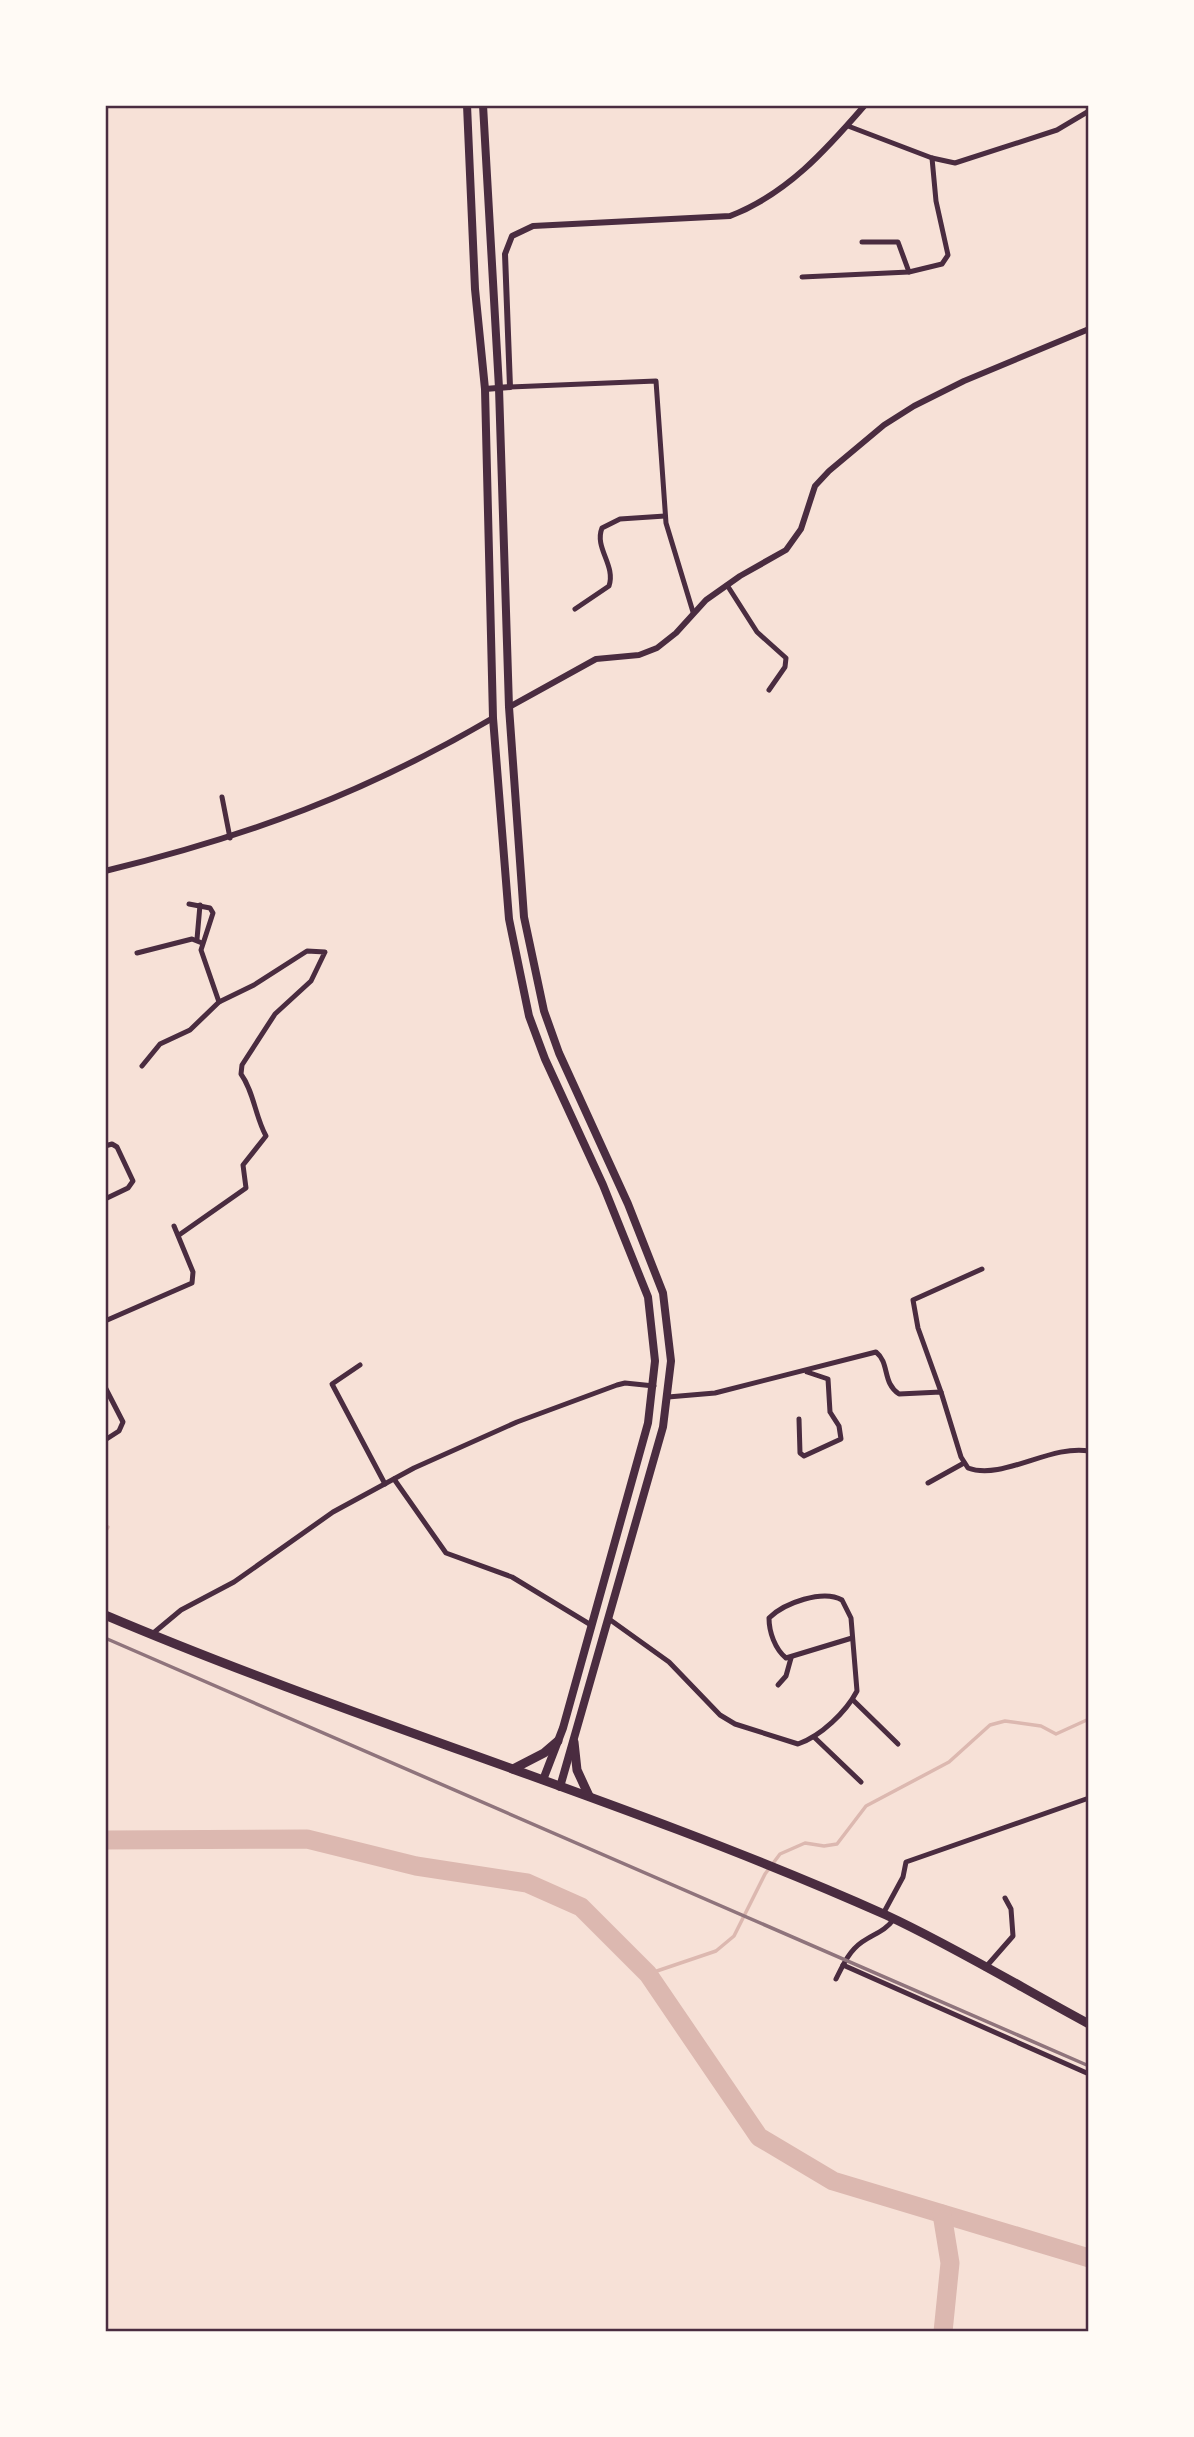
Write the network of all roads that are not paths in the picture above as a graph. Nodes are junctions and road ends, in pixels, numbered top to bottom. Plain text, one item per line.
1 (467, 105) edge
2 (483, 105) edge
3 (866, 105) edge
4 (1089, 111) edge
5 (848, 126) junction
6 (932, 158) junction
7 (862, 242) dead end
8 (909, 272) junction
9 (802, 277) dead end
10 (1089, 329) edge
11 (510, 387) junction
12 (499, 388) junction
13 (485, 389) junction
14 (665, 516) junction
15 (727, 585) junction
16 (575, 609) dead end
17 (694, 612) junction
18 (769, 690) dead end
19 (509, 707) junction
20 (493, 718) junction
21 (222, 797) dead end
22 (230, 838) junction
23 (105, 871) edge
24 (189, 904) dead end
25 (200, 905) junction
26 (200, 941) junction
27 (529, 946) junction
28 (514, 949) junction
29 (137, 953) dead end
30 (219, 1002) junction
31 (142, 1066) dead end
32 (105, 1146) edge
33 (105, 1199) edge
34 (174, 1226) dead end
35 (179, 1235) junction
36 (982, 1269) dead end
37 (105, 1321) edge
38 (360, 1365) dead end
39 (807, 1372) junction
40 (654, 1386) junction
41 (105, 1387) edge
42 (941, 1392) junction
43 (668, 1397) junction
44 (799, 1419) dead end
45 (105, 1440) edge
46 (1089, 1451) edge
47 (964, 1463) junction
48 (636, 1464) junction
49 (651, 1469) junction
50 (394, 1479) junction
51 (928, 1483) dead end
52 (384, 1484) junction
53 (105, 1615) edge
54 (609, 1619) junction
55 (591, 1625) junction
56 (151, 1635) junction
57 (852, 1638) junction
58 (791, 1658) junction
59 (778, 1685) dead end
60 (853, 1700) junction
61 (814, 1737) junction
62 (558, 1741) junction
63 (574, 1742) junction
64 (898, 1744) dead end
65 (513, 1769) junction
66 (543, 1780) junction
67 (861, 1782) dead end
68 (561, 1787) junction
69 (590, 1797) junction
70 (1089, 1798) edge
71 (1005, 1898) dead end
72 (883, 1914) junction
73 (894, 1919) junction
74 (843, 1965) junction
75 (985, 1968) junction
76 (836, 1979) dead end
77 (1089, 2024) edge
78 (1089, 2074) edge

1 - 13 main road
2 - 12 main road
3 - 5 street
4 - 6 street
5 - 6 street
5 - 11 street
6 - 8 street
7 - 8 street
8 - 9 street
10 - 15 street
11 - 12 street
11 - 14 street
12 - 13 street
12 - 19 main road
13 - 20 main road
14 - 16 street
14 - 17 street
15 - 17 street
15 - 18 street
17 - 19 street
19 - 27 main road
20 - 22 street
20 - 28 main road
21 - 22 street
22 - 23 street
24 - 25 street
25 - 26 street
25 - 26 street
26 - 29 street
26 - 30 street
27 - 28 main road
27 - 43 main road
28 - 40 main road
30 - 31 street
30 - 35 street
32 - 33 street
34 - 35 street
35 - 37 street
36 - 42 street
38 - 52 street
39 - 42 street
39 - 43 street
39 - 44 street
40 - 48 main road
40 - 50 street
41 - 45 street
42 - 47 street
43 - 49 main road
46 - 47 street
47 - 51 street
48 - 49 main road
48 - 55 main road
49 - 54 main road
50 - 52 street
50 - 55 street
52 - 56 street
53 - 56 highway
54 - 61 street
54 - 63 main road
55 - 62 main road
56 - 65 highway
57 - 58 street
57 - 58 street
57 - 60 street
58 - 59 street
60 - 61 street
60 - 64 street
61 - 67 street
62 - 65 highway
62 - 66 main road
63 - 68 main road
63 - 69 highway
65 - 66 highway
66 - 68 highway
68 - 69 highway
69 - 72 highway
70 - 72 street
71 - 75 street
72 - 73 highway
73 - 74 street
73 - 75 highway
74 - 76 street
74 - 78 street
75 - 77 highway

